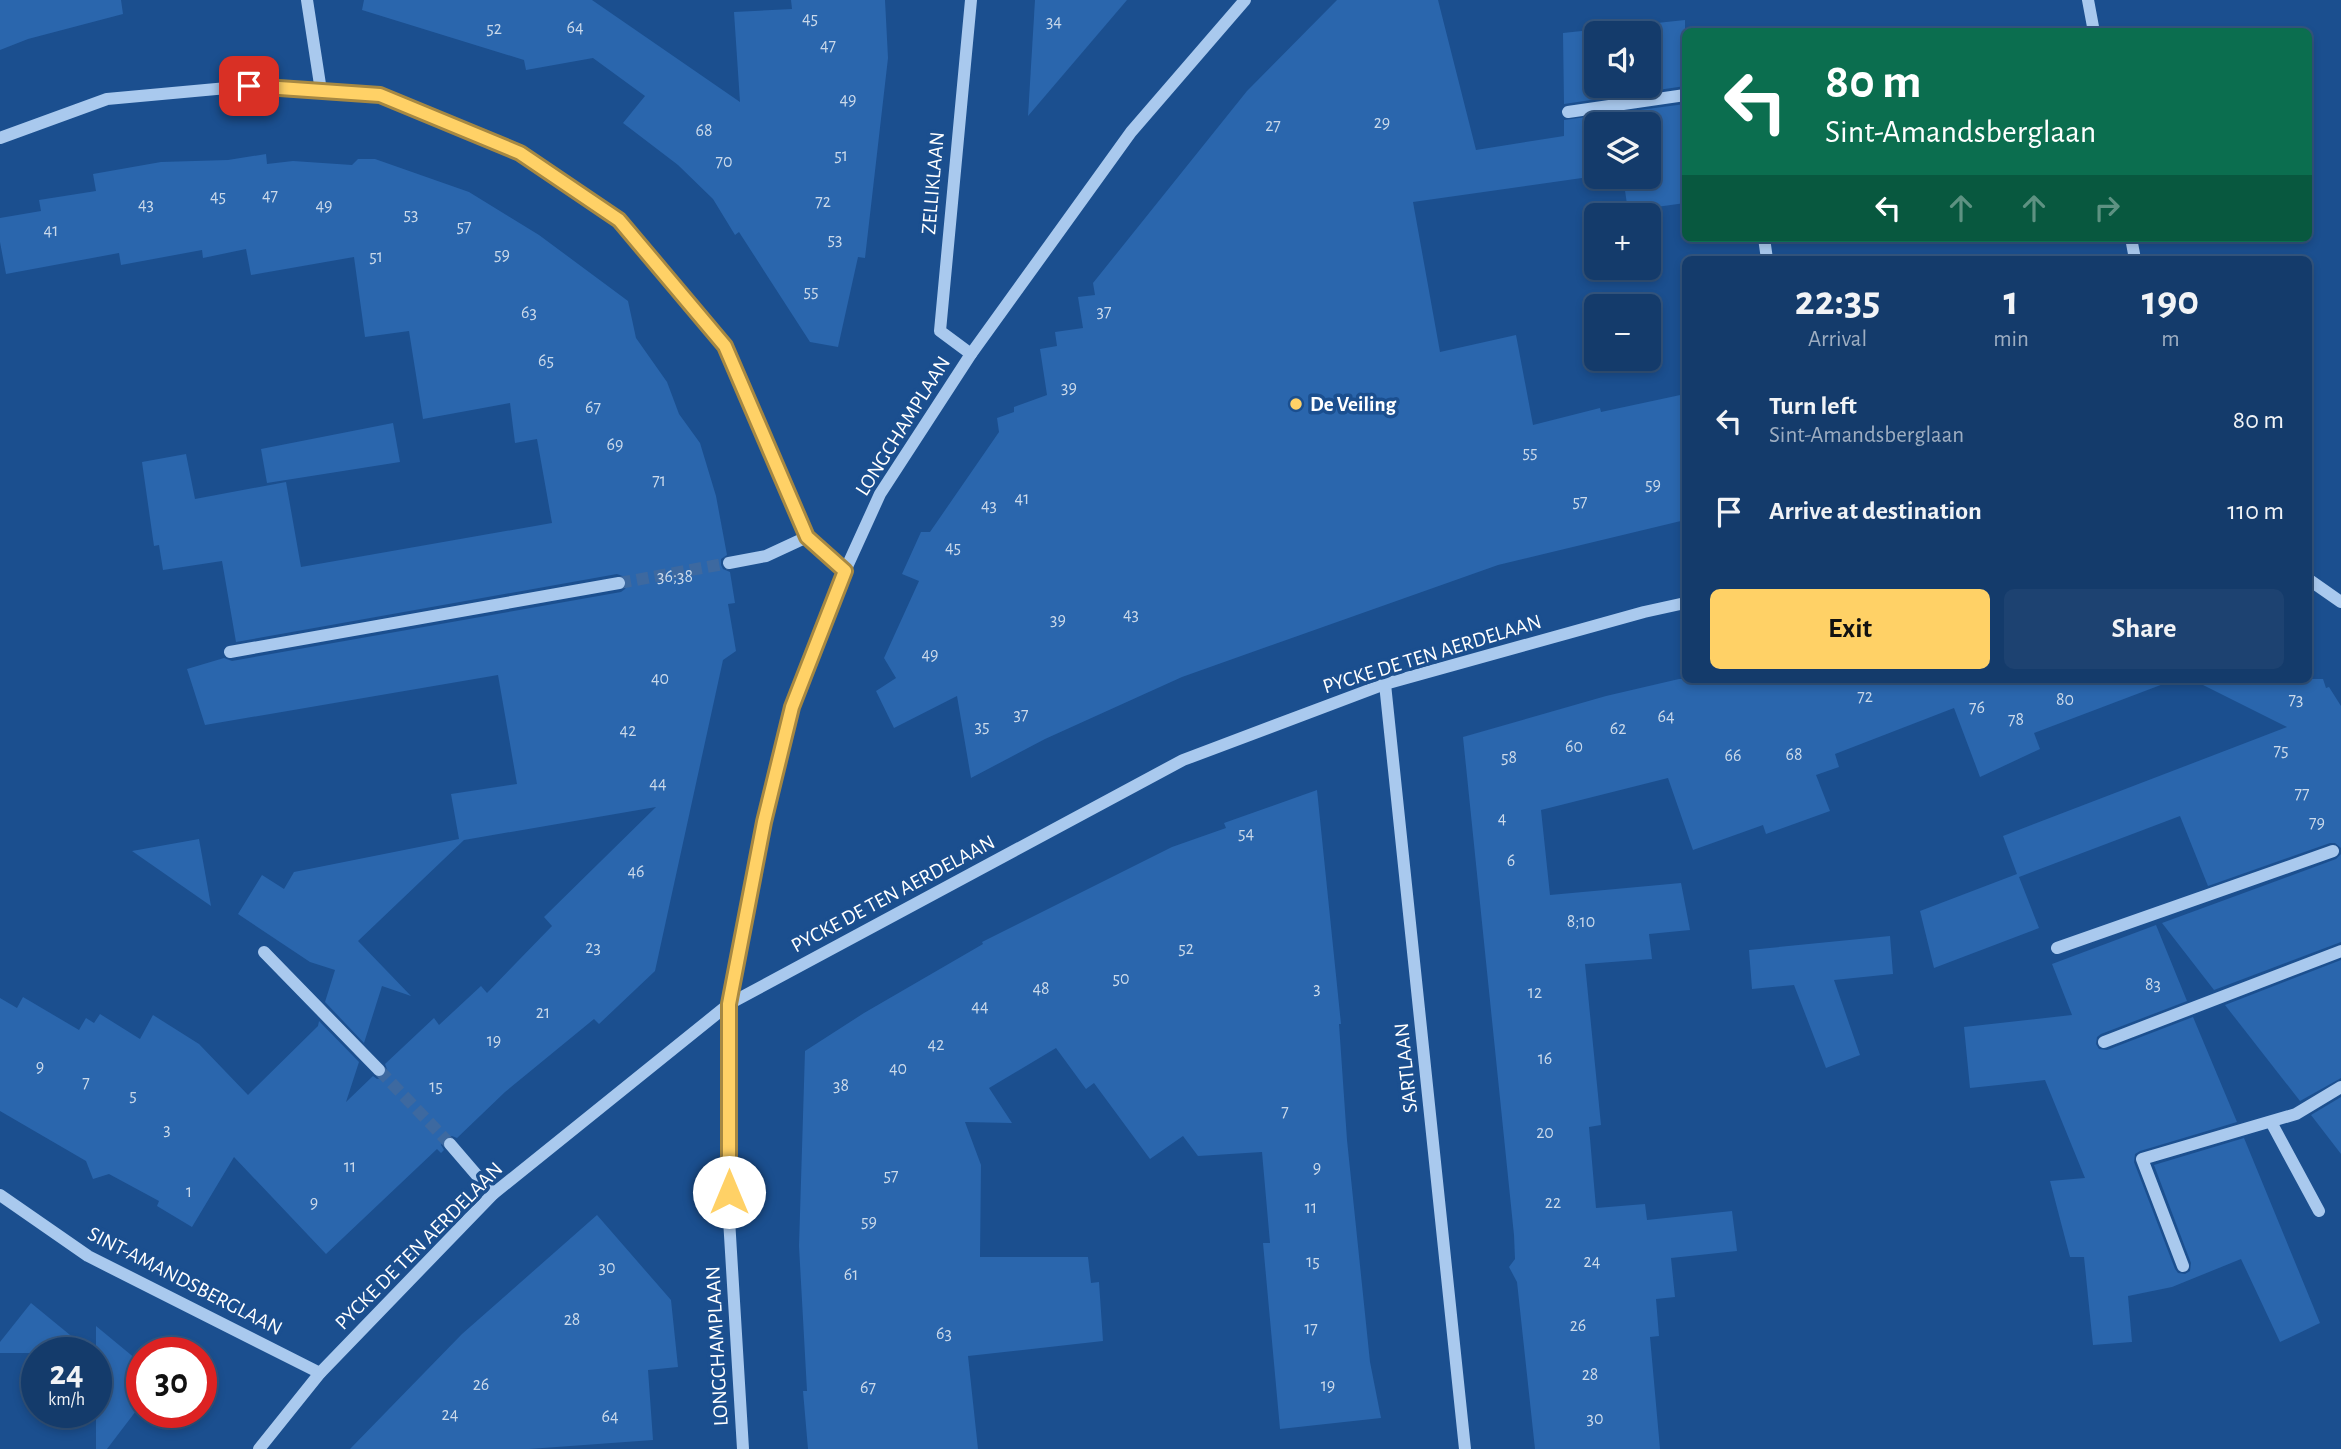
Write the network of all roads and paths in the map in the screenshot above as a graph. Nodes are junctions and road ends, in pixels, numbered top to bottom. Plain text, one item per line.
1 (307, 0) edge
2 (971, 0) edge
3 (1245, 0) edge
4 (2088, 0) edge
5 (2093, 28) edge
6 (321, 91) junction
7 (1682, 95) edge
8 (1568, 112) dead end
9 (0, 138) edge
10 (971, 354) junction
11 (807, 537) junction
12 (729, 563) tunnel mouth
13 (845, 571) junction
14 (2312, 582) edge
15 (620, 583) tunnel mouth
16 (2340, 600) edge
17 (1682, 604) edge
18 (230, 652) dead end
19 (1385, 684) junction
20 (2333, 851) dead end
21 (2057, 948) dead end
22 (2341, 951) edge
23 (264, 952) dead end
24 (729, 1004) junction
25 (2104, 1042) dead end
26 (379, 1070) tunnel mouth
27 (2341, 1087) edge
28 (2271, 1122) junction
29 (450, 1144) tunnel mouth
30 (494, 1194) junction
31 (0, 1195) edge
32 (2319, 1211) dead end
33 (2183, 1266) dead end
34 (320, 1373) junction
35 (259, 1449) edge
36 (743, 1449) edge
37 (1465, 1449) edge

1 - 6 street
2 - 10 street, ZELLIKLAAN
3 - 10 street, LONGCHAMPLAAN
4 - 5 street
6 - 9 street
6 - 11 street
7 - 8 street
10 - 13 street, LONGCHAMPLAAN
11 - 12 street
11 - 13 street
13 - 24 street, LONGCHAMPLAAN
14 - 16 street
15 - 18 street
17 - 19 street, PYCKE DE TEN AERDELAAN
19 - 24 street, PYCKE DE TEN AERDELAAN
19 - 37 street, SARTLAAN
20 - 21 street
22 - 25 street
23 - 26 street
24 - 30 street, PYCKE DE TEN AERDELAAN
24 - 36 street, LONGCHAMPLAAN
27 - 28 street
28 - 32 street
28 - 33 street
29 - 30 street
30 - 34 street, PYCKE DE TEN AERDELAAN
31 - 34 street, SINT-AMANDSBERGLAAN
34 - 35 street, PYCKE DE TEN AERDELAAN

